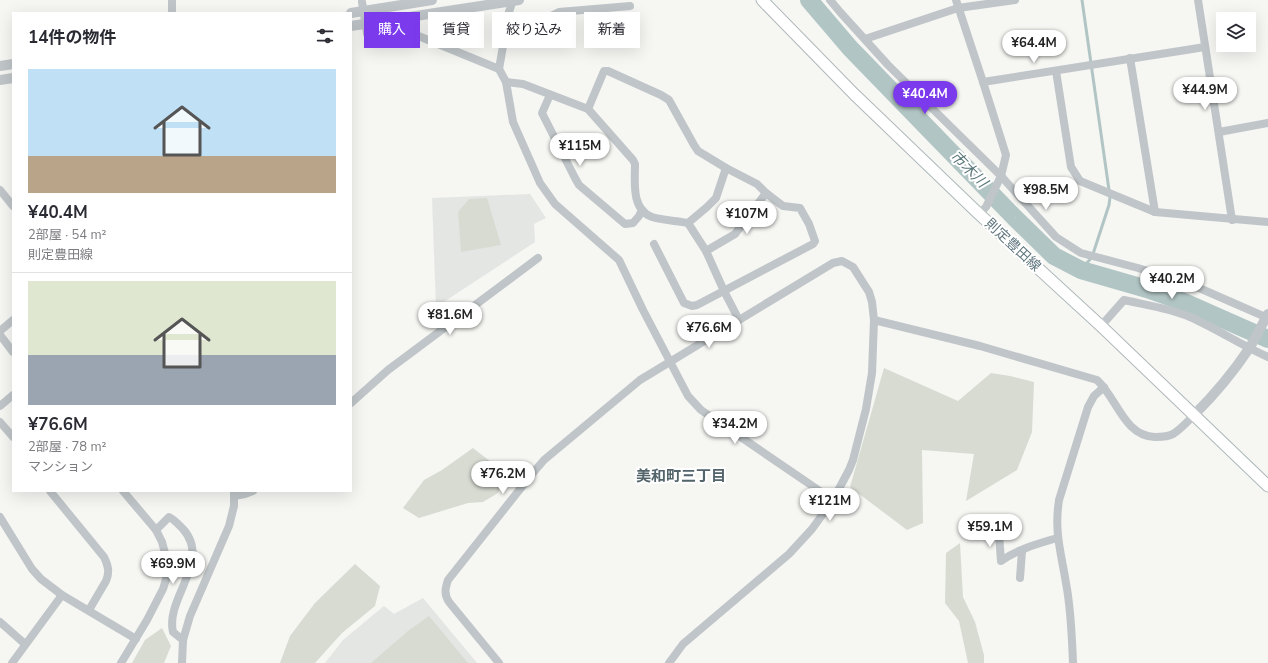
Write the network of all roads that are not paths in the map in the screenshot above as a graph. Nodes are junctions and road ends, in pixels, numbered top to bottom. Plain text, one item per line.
1 (172, 0) edge
2 (432, 0) edge
3 (513, 0) edge
4 (519, 0) edge
5 (762, 0) edge
6 (830, 0) edge
7 (1015, 0) edge
8 (1198, 0) edge
9 (362, 1) edge
10 (957, 4) edge
11 (630, 6) dead end
12 (172, 12) edge
13 (509, 12) edge
14 (559, 12) edge
15 (352, 13) edge
16 (352, 26) edge
17 (865, 39) junction
18 (1205, 47) junction
19 (503, 48) edge
20 (1130, 58) junction
21 (12, 64) edge
22 (0, 66) edge
23 (500, 69) junction
24 (1056, 70) junction
25 (12, 78) edge
26 (0, 80) edge
27 (506, 82) junction
28 (983, 82) junction
29 (550, 95) junction
30 (588, 110) junction
31 (1268, 123) edge
32 (1219, 132) junction
33 (726, 168) junction
34 (1001, 176) junction
35 (0, 190) edge
36 (766, 193) junction
37 (12, 204) edge
38 (642, 210) junction
39 (983, 210) junction
40 (1155, 212) junction
41 (1232, 220) junction
42 (1268, 222) edge
43 (688, 223) junction
44 (654, 244) dead end
45 (706, 251) junction
46 (538, 258) dead end
47 (724, 292) junction
48 (1267, 317) edge
49 (739, 320) junction
50 (874, 320) junction
51 (12, 321) edge
52 (1101, 326) junction
53 (0, 331) edge
54 (0, 335) edge
55 (1249, 348) junction
56 (12, 351) edge
57 (1268, 357) edge
58 (670, 361) junction
59 (1104, 387) junction
60 (12, 396) edge
61 (352, 402) edge
62 (0, 406) edge
63 (1194, 415) junction
64 (0, 422) edge
65 (12, 436) edge
66 (1268, 486) edge
67 (51, 492) edge
68 (124, 492) edge
69 (250, 492) edge
70 (234, 494) edge
71 (833, 500) junction
72 (0, 517) edge
73 (156, 530) junction
74 (999, 534) dead end
75 (1057, 538) junction
76 (1022, 551) junction
77 (1020, 578) dead end
78 (62, 594) junction
79 (89, 610) junction
80 (0, 622) edge
81 (136, 639) junction
82 (183, 640) junction
83 (25, 644) junction
84 (12, 663) edge
85 (121, 663) edge
86 (182, 663) edge
87 (499, 663) edge
88 (669, 663) edge
89 (1073, 663) edge

1 - 12 street
2 - 15 street
3 - 13 street, bridge
4 - 16 street
5 - 39 main road, 則定豊田線
6 - 17 street
7 - 10 street
8 - 18 street
9 - 23 street, bridge
10 - 17 street
10 - 28 street
11 - 14 street
17 - 34 street
18 - 20 street
18 - 32 street
19 - 23 street
20 - 24 street
20 - 40 street
21 - 22 street
23 - 27 street
24 - 28 street
24 - 40 street
25 - 26 street
27 - 29 street
27 - 58 street
28 - 34 street
29 - 30 street
29 - 38 street
30 - 33 street
30 - 38 street
31 - 32 street
32 - 41 street
33 - 36 street
33 - 43 street
34 - 39 street
34 - 48 street
35 - 37 street
36 - 45 street
36 - 47 street
38 - 43 street
39 - 52 main road, 則定豊田線
40 - 41 street
41 - 42 street
43 - 45 street
44 - 47 street
45 - 47 street
46 - 61 street
47 - 49 street
48 - 55 street
49 - 50 street
49 - 58 street
50 - 59 street
50 - 71 street
51 - 53 street
52 - 55 street
52 - 63 main road, 則定豊田線
54 - 56 street
55 - 57 street
55 - 63 street
58 - 71 street
58 - 87 street
59 - 63 street
59 - 75 street
60 - 62 street
63 - 66 main road, 則定豊田線
64 - 65 street
67 - 79 street
68 - 73 street
69 - 70 street
70 - 82 street
71 - 88 street
72 - 78 street
73 - 81 street
73 - 82 street
74 - 76 street
75 - 76 street
75 - 89 street
76 - 77 street
78 - 79 street
78 - 83 street
79 - 81 street
80 - 83 street
81 - 85 street
82 - 86 street
83 - 84 street

